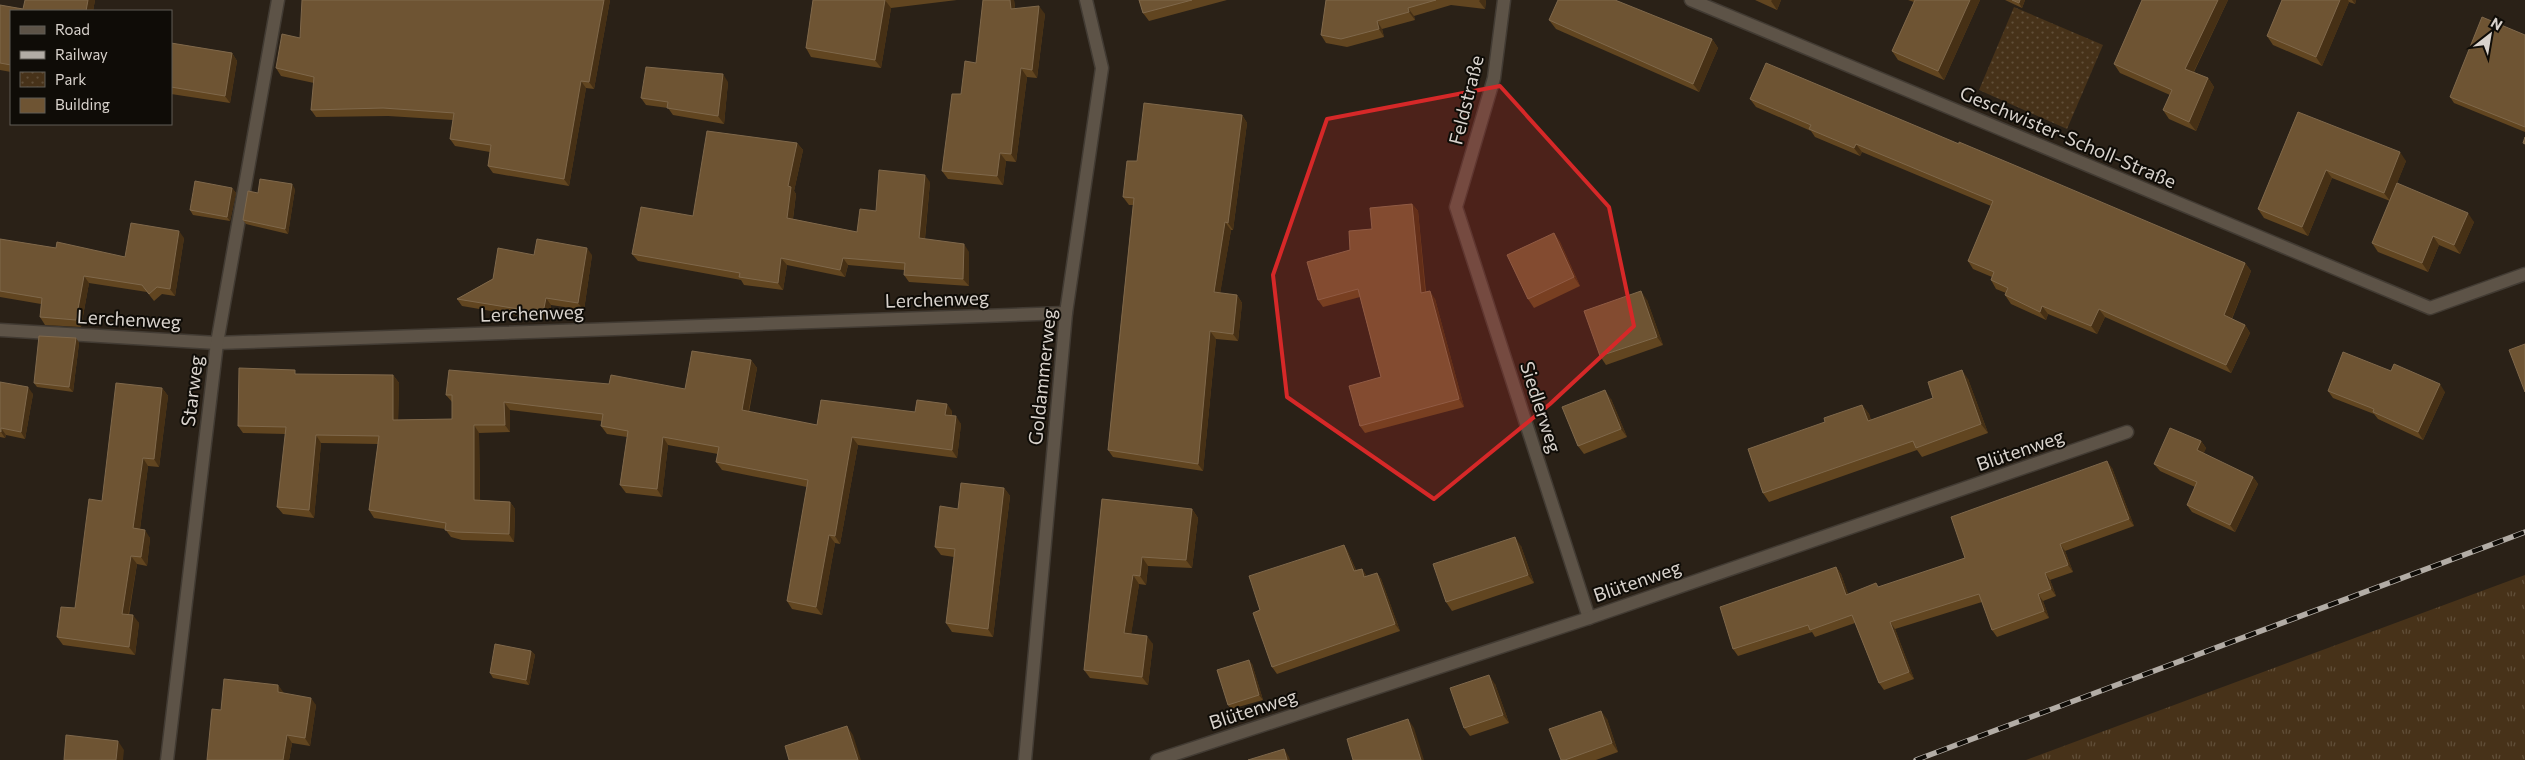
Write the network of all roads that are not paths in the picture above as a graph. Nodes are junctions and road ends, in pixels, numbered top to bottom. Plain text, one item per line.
1 (278, 0) edge
2 (1086, 0) edge
3 (1504, 0) edge
4 (1691, 0) edge
5 (1456, 207) joint
6 (2525, 274) edge
7 (1066, 314) junction
8 (0, 330) edge
9 (217, 343) junction
10 (2127, 432) dead end
11 (1589, 618) junction
12 (167, 760) edge
13 (1025, 760) edge
14 (1157, 760) edge

1 - 9 street, Starweg
2 - 7 street, Goldammerweg
3 - 5 street, Feldstraße
4 - 6 street, Geschwister-Scholl-Straße
5 - 11 street, Siedlerweg
7 - 9 street, Lerchenweg
7 - 13 street, Goldammerweg
8 - 9 street, Lerchenweg
9 - 12 street, Starweg
10 - 11 street, Blütenweg
11 - 14 street, Blütenweg

